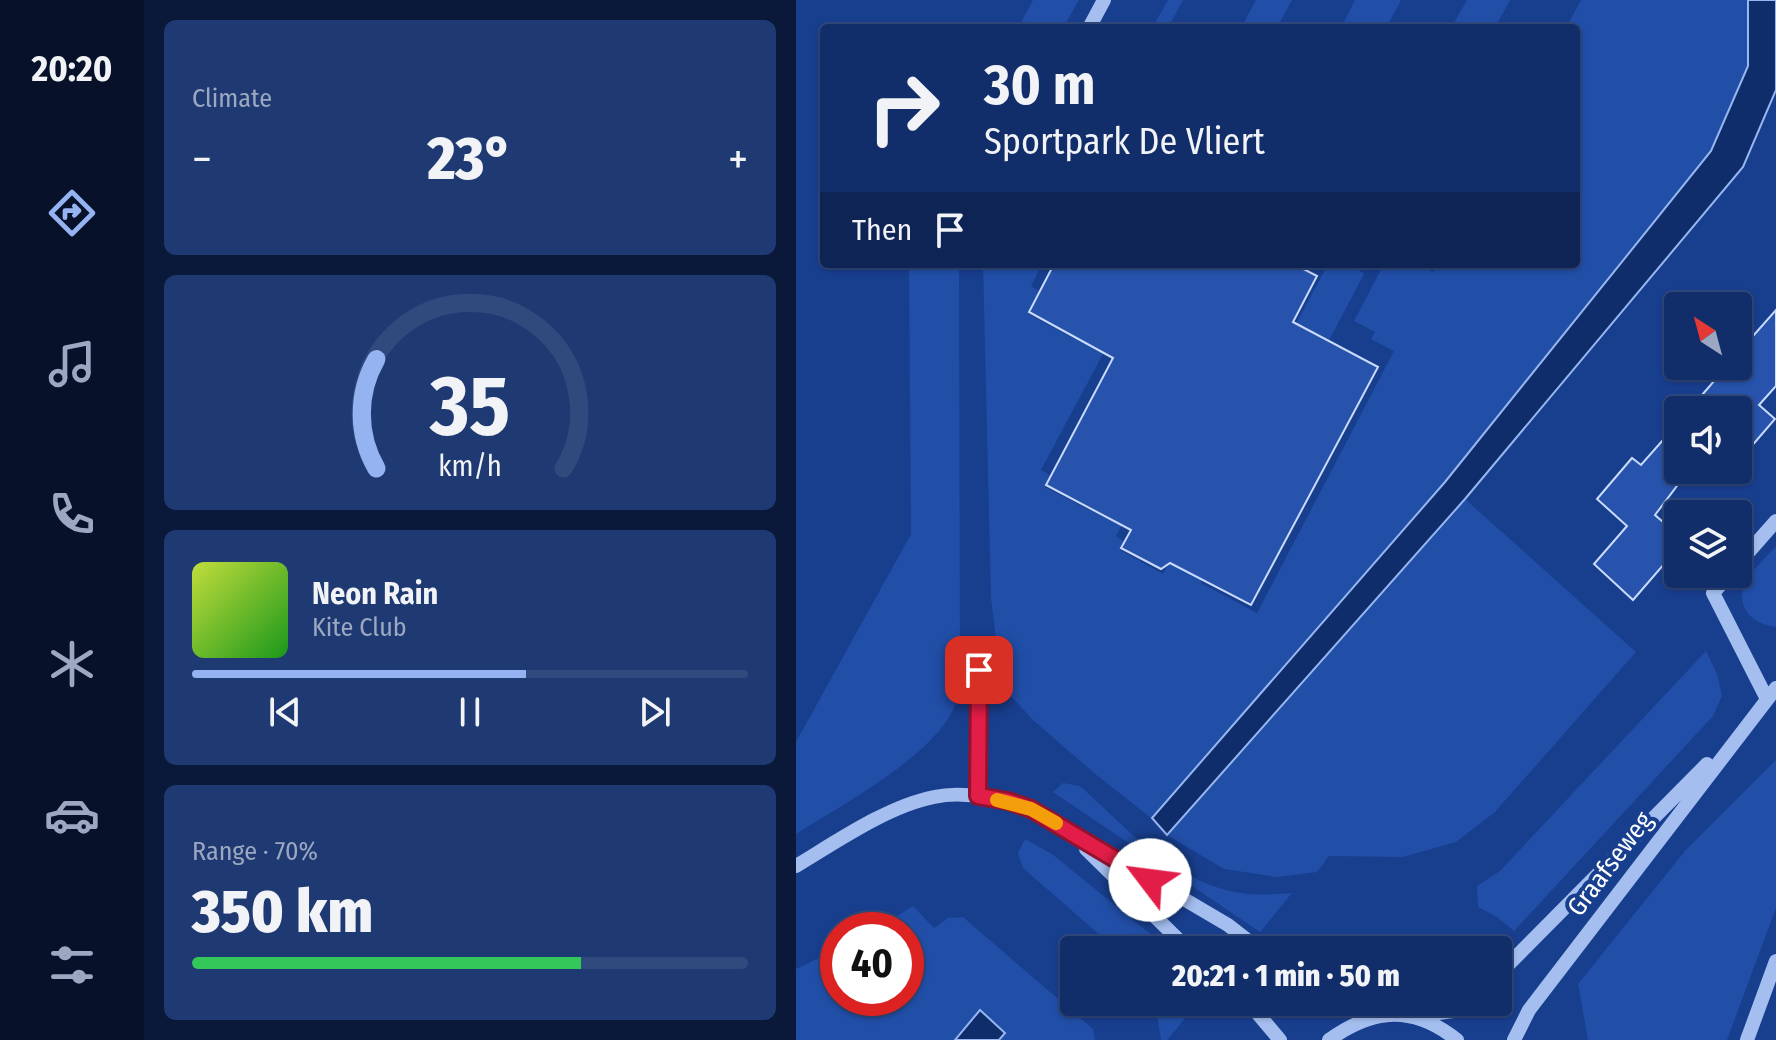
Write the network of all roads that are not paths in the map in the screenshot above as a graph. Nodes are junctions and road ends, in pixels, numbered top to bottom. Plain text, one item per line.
1 (1104, 0) edge
2 (1091, 24) edge
3 (1776, 521) edge
4 (1752, 548) edge
5 (1717, 588) edge
6 (979, 670) dead end
7 (1772, 693) edge
8 (1749, 721) junction
9 (978, 796) junction
10 (1072, 835) junction
11 (796, 866) edge
12 (1175, 936) edge
13 (1242, 936) edge
14 (1512, 961) edge
15 (1776, 961) edge
16 (1260, 1016) edge
17 (1374, 1016) edge
18 (1412, 1016) edge
19 (1280, 1040) edge
20 (1329, 1040) edge
21 (1457, 1040) edge
22 (1514, 1040) edge
23 (1747, 1040) edge

1 - 2 street
3 - 4 street
5 - 7 street, Graafseweg
6 - 9 street
7 - 8 street, Graafseweg
8 - 14 street, Graafseweg
8 - 22 street, Graafseweg
9 - 10 street
9 - 11 street
10 - 12 street
10 - 13 street
15 - 23 street
16 - 19 street
17 - 20 street
18 - 21 street

